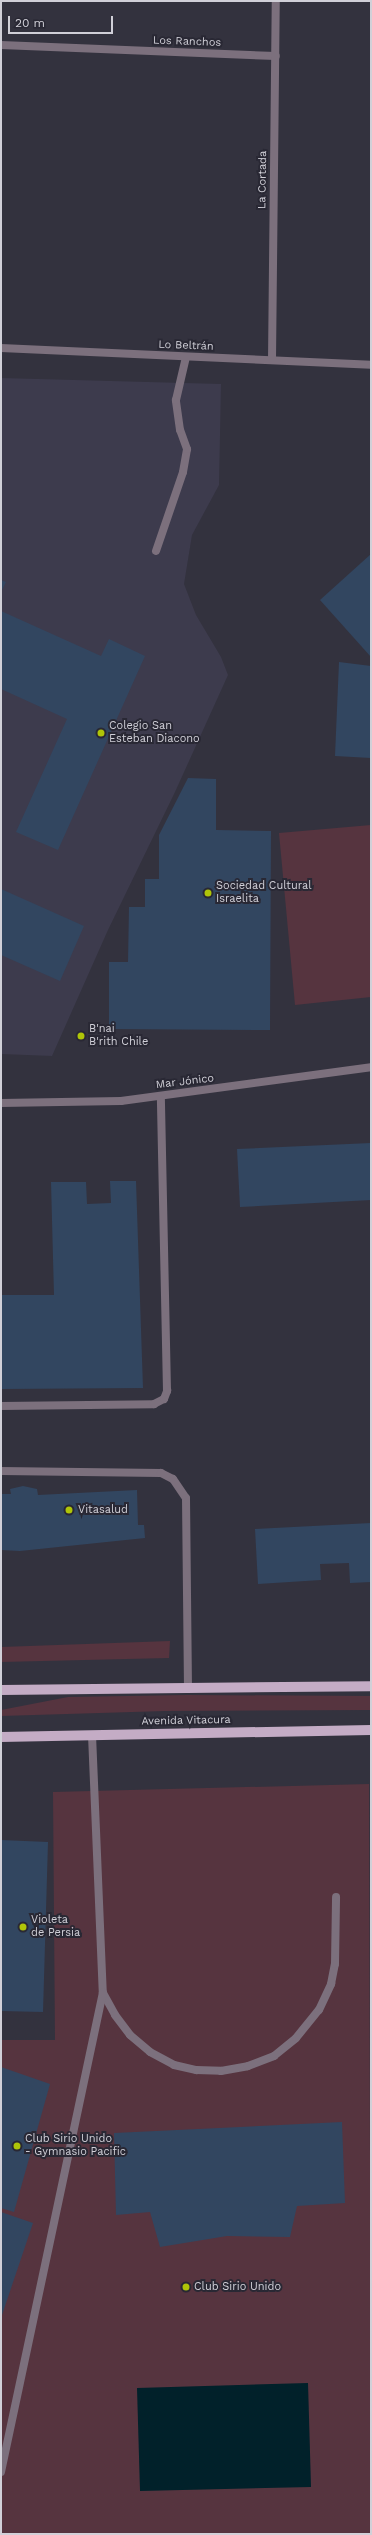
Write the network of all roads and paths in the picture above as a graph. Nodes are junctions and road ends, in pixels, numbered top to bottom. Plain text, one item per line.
1 (276, 1) edge
2 (1, 45) edge
3 (276, 56) junction
4 (1, 348) edge
5 (186, 357) junction
6 (272, 360) junction
7 (371, 365) edge
8 (156, 551) dead end
9 (371, 1067) edge
10 (161, 1096) junction
11 (1, 1103) edge
12 (1, 1406) edge
13 (1, 1471) edge
14 (371, 1686) edge
15 (188, 1688) junction
16 (1, 1690) edge
17 (371, 1730) edge
18 (92, 1735) junction
19 (1, 1737) edge
20 (336, 1897) dead end
21 (103, 1994) junction
22 (1, 2472) edge

1 - 3 street, La Cortada
2 - 3 street, Los Ranchos
3 - 6 street, La Cortada
4 - 5 street, Lo Beltrán
5 - 6 street, Lo Beltrán
5 - 8 street
6 - 7 street, Lo Beltrán
9 - 10 street, Mar Jónico
10 - 11 street, Mar Jónico
10 - 12 street
13 - 15 street
14 - 15 main road
15 - 16 main road
17 - 18 main road, Avenida Vitacura
18 - 19 main road, Avenida Vitacura
18 - 21 street
20 - 21 street
21 - 22 street

